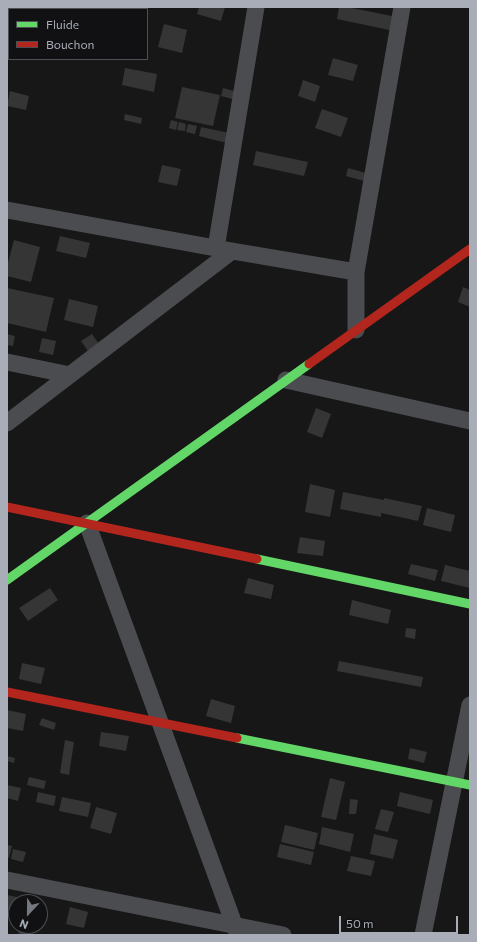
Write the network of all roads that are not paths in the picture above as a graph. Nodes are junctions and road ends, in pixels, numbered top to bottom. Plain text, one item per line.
1 (256, 7) edge
2 (402, 7) edge
3 (7, 210) edge
4 (470, 249) edge
5 (224, 250) junction
6 (356, 272) junction
7 (356, 330) junction
8 (7, 362) edge
9 (70, 375) junction
10 (286, 380) junction
11 (470, 421) edge
12 (7, 423) edge
13 (7, 507) edge
14 (87, 523) junction
15 (7, 580) edge
16 (470, 604) edge
17 (7, 692) edge
18 (470, 705) edge
19 (160, 723) junction
20 (462, 783) edge
21 (7, 880) edge
22 (236, 930) edge
23 (283, 935) edge
24 (423, 935) edge

1 - 5 street
2 - 6 street
3 - 5 street
4 - 7 street
5 - 6 street
5 - 9 street
6 - 7 street
7 - 10 street
8 - 9 street
9 - 12 street
10 - 11 street
10 - 14 street
13 - 14 street
14 - 15 street
14 - 16 street
14 - 19 street
17 - 19 street
18 - 20 street
19 - 20 street
19 - 22 street
20 - 24 street
21 - 22 street
22 - 23 street

